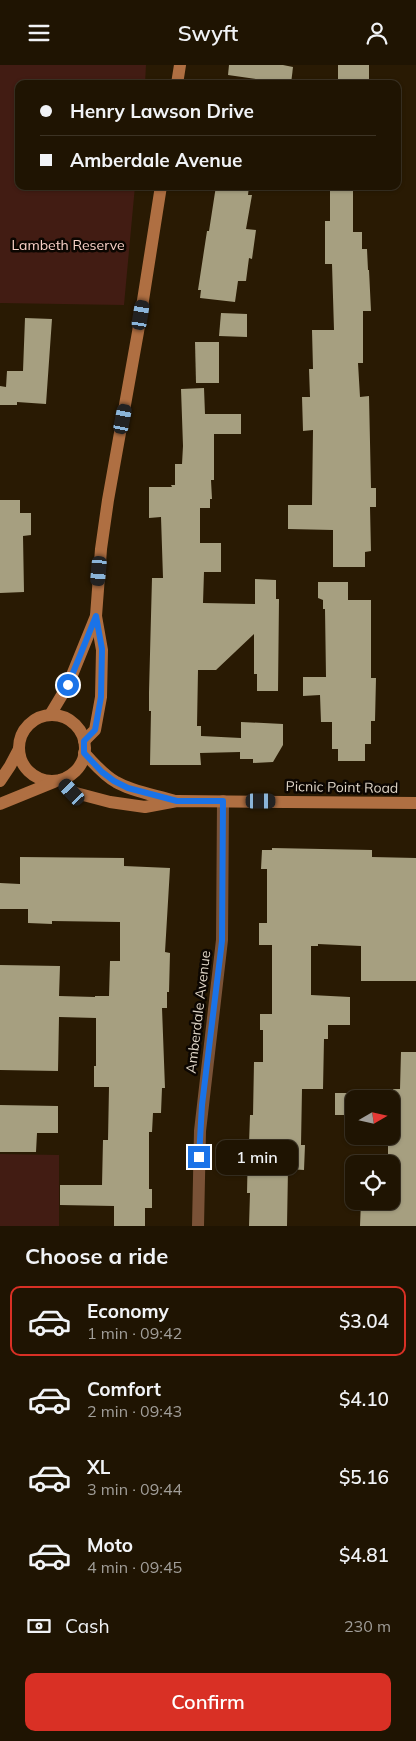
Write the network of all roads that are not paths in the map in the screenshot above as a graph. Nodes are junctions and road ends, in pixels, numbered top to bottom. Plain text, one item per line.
1 (180, 65) edge
2 (178, 80) edge
3 (160, 190) edge
4 (96, 616) junction
5 (50, 715) junction
6 (84, 747) junction
7 (19, 749) junction
8 (0, 781) edge
9 (57, 781) junction
10 (177, 801) junction
11 (223, 801) junction
12 (416, 803) edge
13 (0, 804) edge
14 (198, 1226) edge

1 - 2 main road
3 - 4 main road
4 - 5 main road
4 - 6 main road
5 - 6 main road
5 - 7 main road
6 - 9 main road
6 - 10 main road, Picnic Point Road
7 - 8 main road
7 - 9 main road
9 - 10 main road, Picnic Point Road
9 - 13 main road
10 - 11 main road, Picnic Point Road
11 - 12 main road, Picnic Point Road
11 - 14 street, Amberdale Avenue

